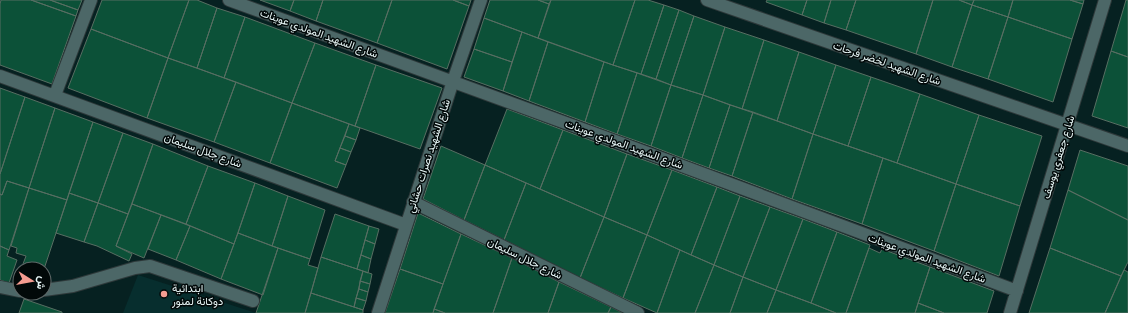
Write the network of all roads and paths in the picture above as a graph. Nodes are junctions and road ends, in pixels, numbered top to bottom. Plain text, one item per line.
1 (91, 0) edge
2 (229, 0) edge
3 (481, 0) edge
4 (707, 0) edge
5 (1105, 0) edge
6 (0, 76) edge
7 (453, 81) junction
8 (55, 95) junction
9 (1068, 125) junction
10 (1128, 146) edge
11 (413, 202) junction
12 (406, 225) junction
13 (0, 287) edge
14 (12, 289) edge
15 (52, 289) edge
16 (1017, 291) junction
17 (253, 301) dead end
18 (378, 313) edge
19 (638, 313) edge
20 (1010, 313) edge

1 - 8 street
2 - 7 street, شارع الشهيد المولدي عوينات
3 - 7 street, شارع الشهيد نصرات حشاني
4 - 9 street, شارع الشهيد لخضر فرحات
5 - 9 street, شارع جعفري يوسف
6 - 8 street, شارع جلال سليمان
7 - 11 street, شارع الشهيد نصرات حشاني
7 - 16 street, شارع الشهيد المولدي عوينات
8 - 12 street, شارع جلال سليمان
9 - 10 street, شارع الشهيد لخضر فرحات
9 - 16 street, شارع جعفري يوسف
11 - 12 street, شارع الشهيد نصرات حشاني
11 - 19 street, شارع جلال سليمان
12 - 18 street, شارع الشهيد نصرات حشاني
13 - 14 street
15 - 17 street
16 - 20 street, شارع جعفري يوسف

